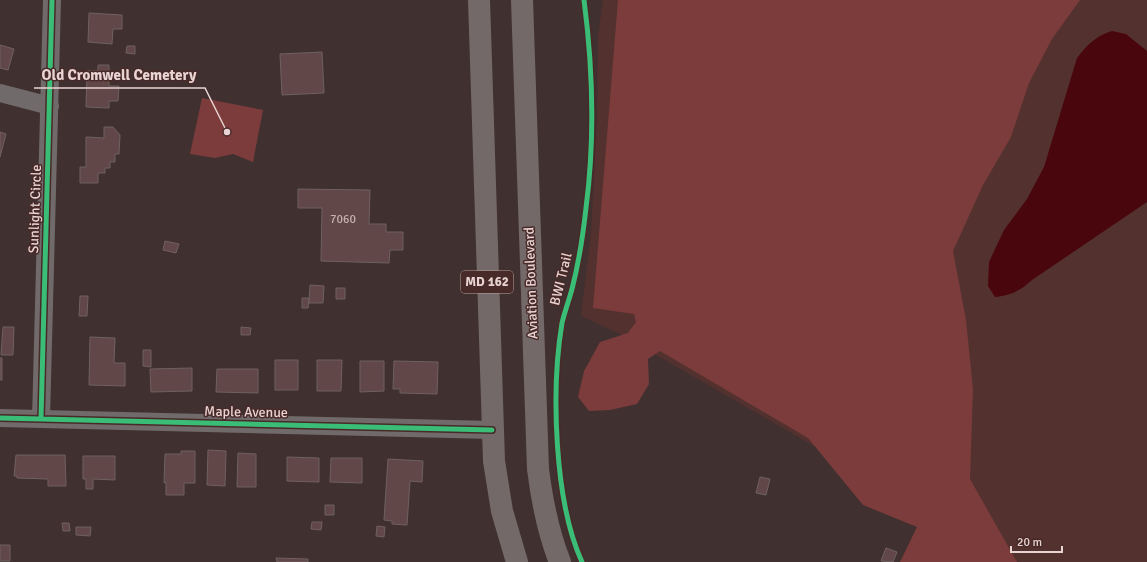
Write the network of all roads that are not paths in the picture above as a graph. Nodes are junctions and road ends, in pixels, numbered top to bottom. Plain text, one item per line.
1 (52, 0) edge
2 (479, 0) edge
3 (522, 0) edge
4 (0, 93) edge
5 (50, 106) junction
6 (0, 418) edge
7 (41, 419) junction
8 (492, 430) junction
9 (517, 562) edge
10 (560, 562) edge

1 - 5 street, Sunlight Circle
2 - 8 main road, MD 162
3 - 10 main road, Aviation Boulevard / MD 162
4 - 5 street
5 - 7 street, Sunlight Circle
6 - 7 street, Maple Avenue
7 - 8 street, Maple Avenue
8 - 9 main road, MD 162

